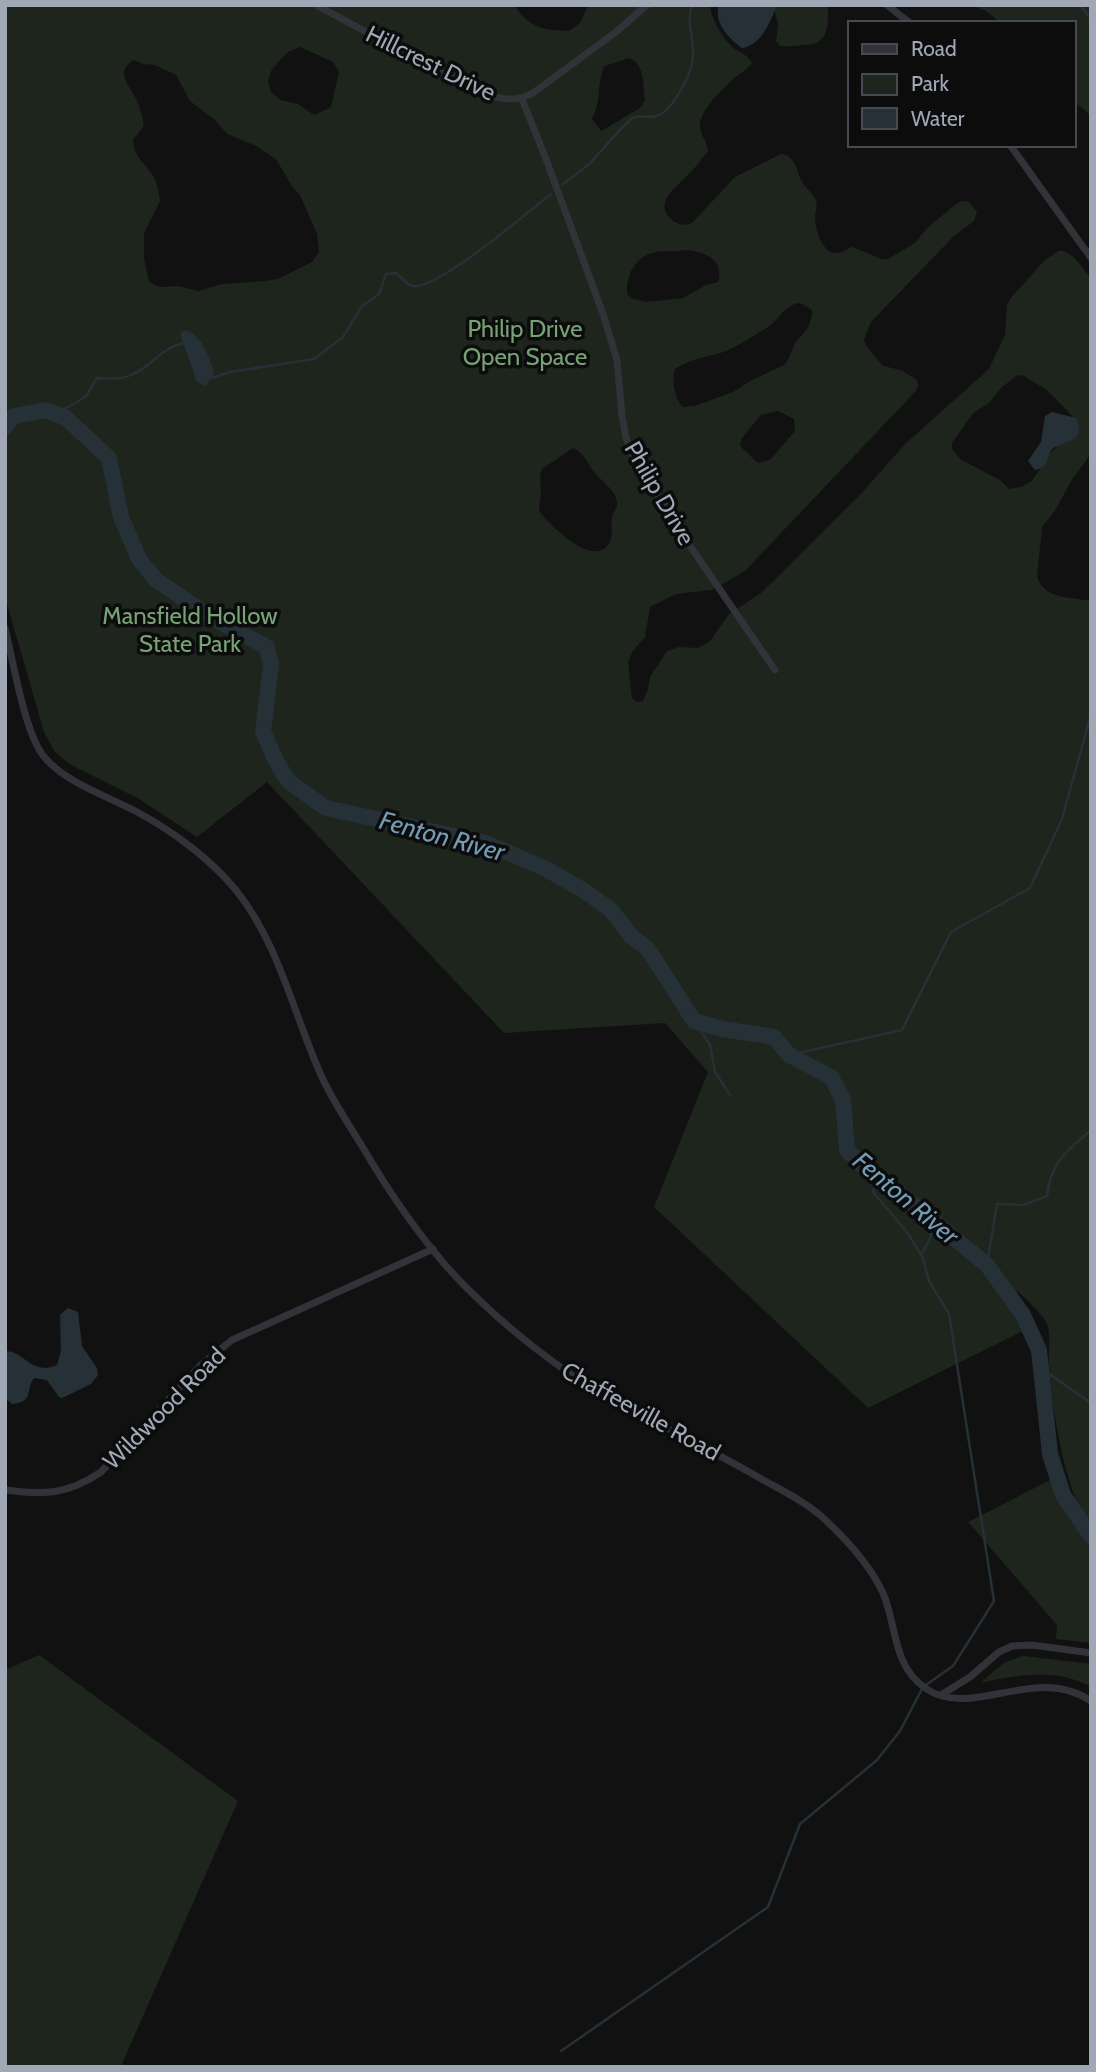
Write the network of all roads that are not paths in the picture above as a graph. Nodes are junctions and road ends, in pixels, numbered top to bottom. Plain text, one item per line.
1 (316, 5) edge
2 (647, 5) edge
3 (887, 5) edge
4 (907, 21) edge
5 (522, 99) junction
6 (1011, 147) edge
7 (1091, 258) edge
8 (5, 628) edge
9 (775, 670) dead end
10 (433, 1249) junction
11 (5, 1490) edge
12 (1091, 1653) edge
13 (941, 1695) junction
14 (1091, 1701) edge

1 - 5 street, Hillcrest Drive
2 - 5 street, Hillcrest Drive
3 - 4 street
5 - 9 street, Philip Drive
6 - 7 street
8 - 10 street, Chaffeeville Road
10 - 11 street, Wildwood Road
10 - 13 street, Chaffeeville Road
12 - 13 street
13 - 14 street

